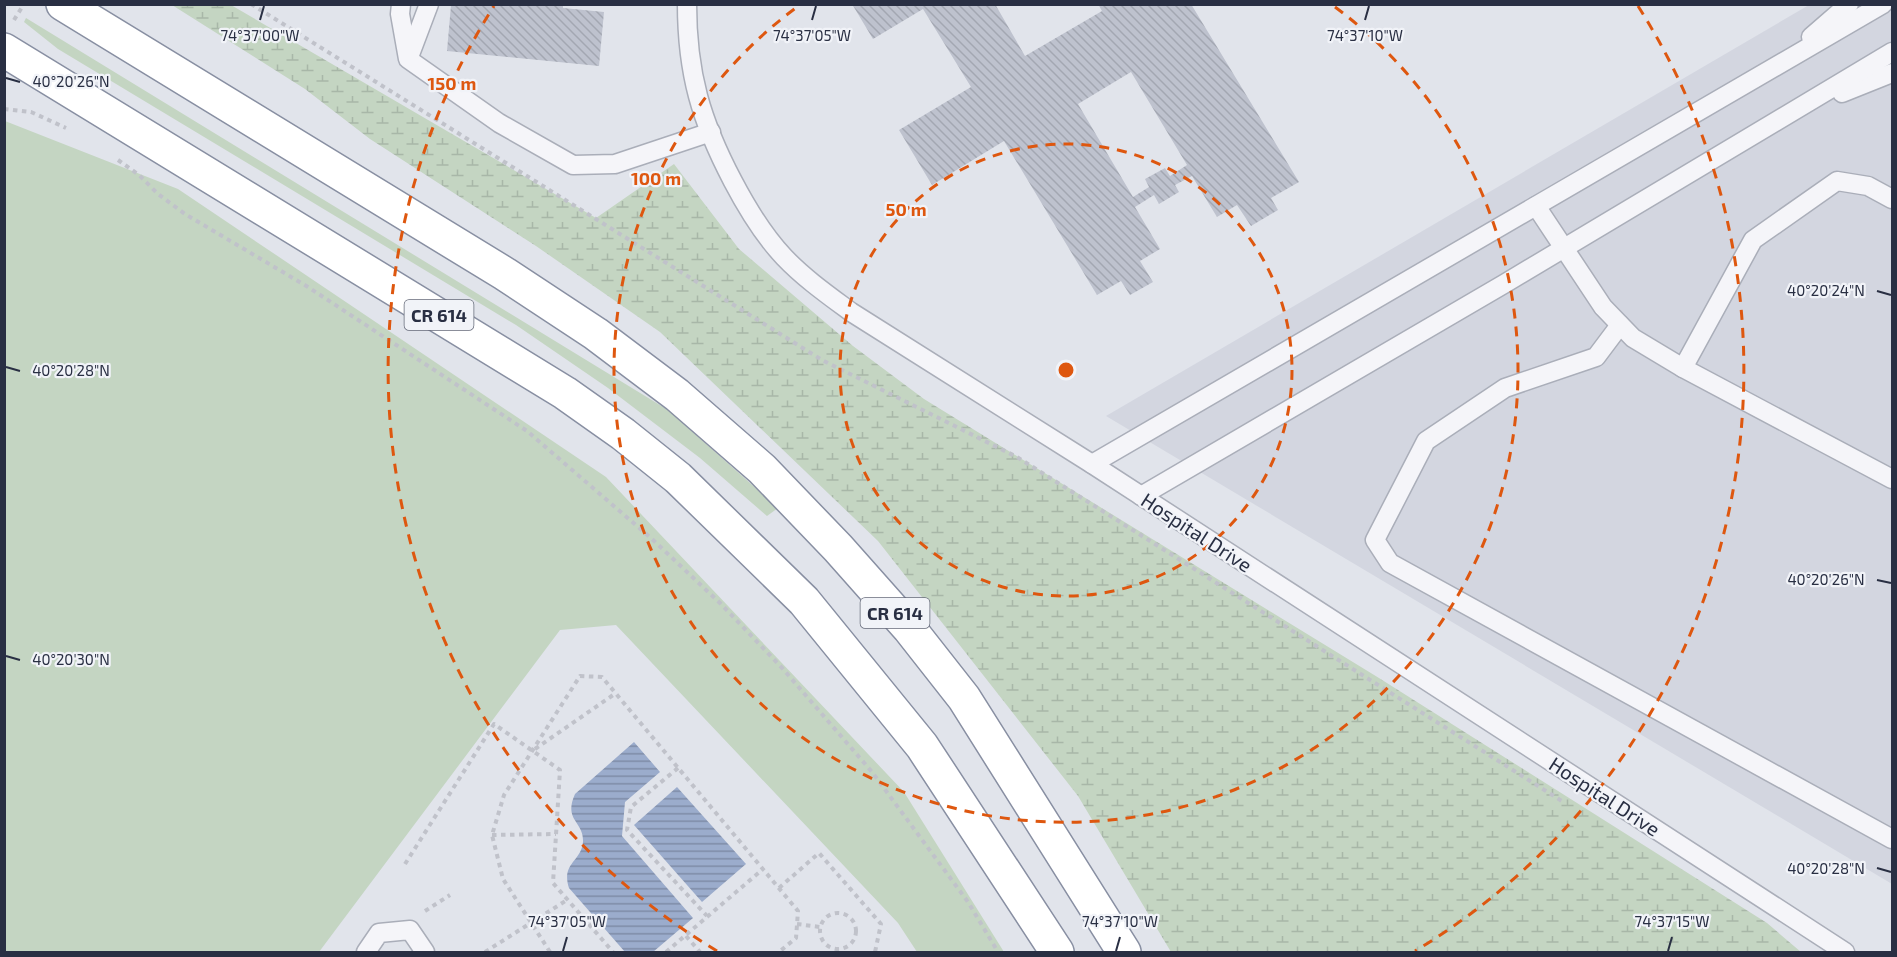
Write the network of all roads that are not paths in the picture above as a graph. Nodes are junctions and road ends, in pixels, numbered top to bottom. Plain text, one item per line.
1 (63, 4) edge
2 (401, 4) edge
3 (429, 4) edge
4 (687, 4) edge
5 (1849, 4) edge
6 (1883, 4) edge
7 (4, 50) edge
8 (1893, 52) edge
9 (408, 59) junction
10 (1776, 67) junction
11 (1893, 73) edge
12 (1795, 110) junction
13 (711, 132) junction
14 (1893, 199) edge
15 (1536, 206) junction
16 (1563, 249) junction
17 (1620, 325) junction
18 (1683, 368) junction
19 (1092, 464) junction
20 (1893, 479) edge
21 (1141, 496) junction
22 (1893, 839) edge
23 (366, 952) edge
24 (425, 952) edge
25 (1057, 952) edge
26 (1124, 952) edge
27 (1845, 952) edge

1 - 26 highway, CR 614
2 - 9 lane
3 - 9 lane
4 - 13 lane, Hospital Drive
5 - 10 lane
6 - 10 lane
7 - 25 highway, CR 614
8 - 12 lane
9 - 13 lane
10 - 15 lane
11 - 12 lane
12 - 16 lane
13 - 19 lane, Hospital Drive
14 - 18 lane
15 - 16 lane
15 - 19 lane
16 - 17 lane
16 - 21 lane
17 - 18 lane
17 - 22 lane
18 - 20 lane
19 - 21 lane, Hospital Drive
21 - 27 lane, Hospital Drive
23 - 24 lane

